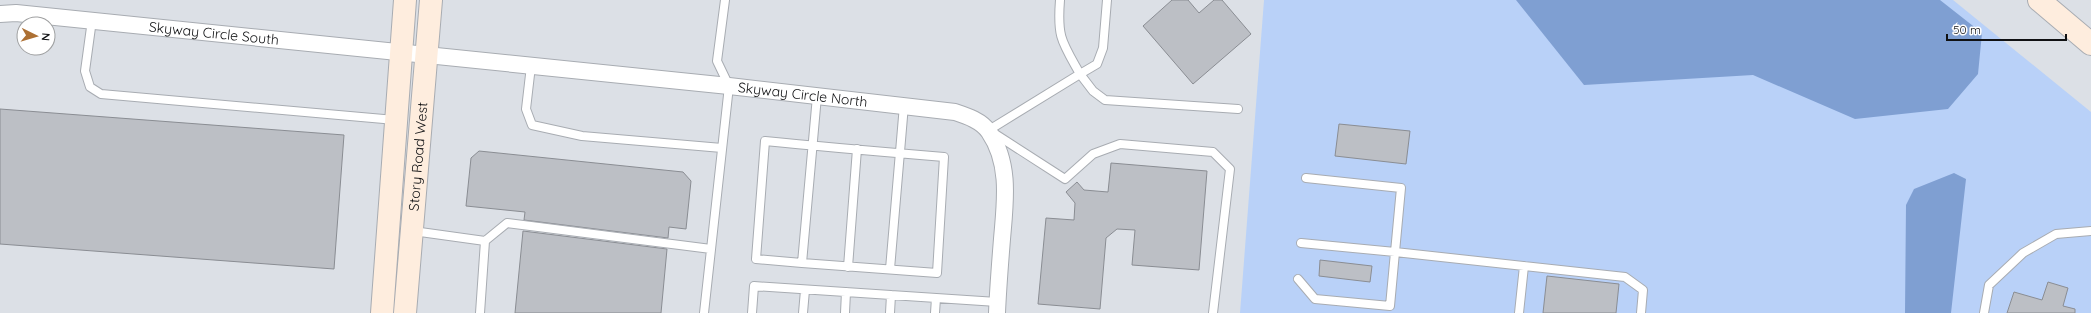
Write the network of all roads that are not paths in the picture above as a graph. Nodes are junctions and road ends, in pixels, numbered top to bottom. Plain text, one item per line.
1 (405, 0) edge
2 (431, 0) edge
3 (725, 0) edge
4 (1060, 0) edge
5 (1106, 0) edge
6 (2039, 0) edge
7 (0, 14) edge
8 (92, 20) junction
9 (2091, 44) edge
10 (401, 54) junction
11 (427, 56) junction
12 (531, 66) junction
13 (1080, 74) junction
14 (729, 86) junction
15 (817, 96) junction
16 (904, 105) junction
17 (1238, 110) dead end
18 (396, 120) junction
19 (989, 130) junction
20 (813, 145) junction
21 (722, 148) junction
22 (857, 150) junction
23 (899, 153) junction
24 (1306, 178) dead end
25 (412, 231) junction
26 (2091, 231) edge
27 (485, 241) junction
28 (1301, 243) dead end
29 (711, 249) junction
30 (1396, 252) junction
31 (802, 264) junction
32 (848, 266) junction
33 (1524, 266) junction
34 (890, 269) junction
35 (1298, 279) dead end
36 (804, 290) junction
37 (846, 292) junction
38 (891, 295) junction
39 (936, 298) junction
40 (997, 307) edge
41 (382, 313) edge
42 (405, 313) edge
43 (480, 313) edge
44 (704, 313) edge
45 (752, 313) edge
46 (802, 313) edge
47 (845, 313) edge
48 (890, 313) edge
49 (934, 313) edge
50 (1213, 313) edge
51 (1519, 313) edge
52 (1641, 313) edge
53 (1984, 313) edge

1 - 10 street, Story Road West
2 - 11 street, Story Road West
3 - 14 lane
4 - 13 lane
5 - 13 lane
6 - 9 street
7 - 8 street, Skyway Circle South
8 - 10 street, Skyway Circle South
8 - 18 lane
10 - 11 street, Skyway Circle South
10 - 18 street, Story Road West
11 - 12 street, Skyway Circle North
11 - 25 street, Story Road West
12 - 14 street, Skyway Circle North
12 - 21 lane
13 - 17 lane
13 - 19 lane
14 - 15 street, Skyway Circle North
14 - 21 lane
15 - 16 street, Skyway Circle North
15 - 20 lane
16 - 19 street, Skyway Circle North
16 - 23 lane
18 - 41 street, Story Road West
19 - 40 street, Skyway Circle North
19 - 50 lane
20 - 22 lane
20 - 31 lane
20 - 31 lane
21 - 29 lane
22 - 23 lane
22 - 32 lane
23 - 34 lane
23 - 34 lane
24 - 30 lane
25 - 27 lane
25 - 42 street, Story Road West
26 - 53 lane
27 - 29 lane
27 - 43 lane
28 - 30 lane
29 - 44 lane
30 - 33 lane
30 - 35 lane
31 - 32 lane
32 - 34 lane
33 - 51 lane
33 - 52 lane
36 - 37 lane
36 - 45 lane
36 - 46 lane
37 - 38 lane
37 - 47 lane
38 - 39 lane
38 - 48 lane
39 - 40 lane
39 - 49 lane

